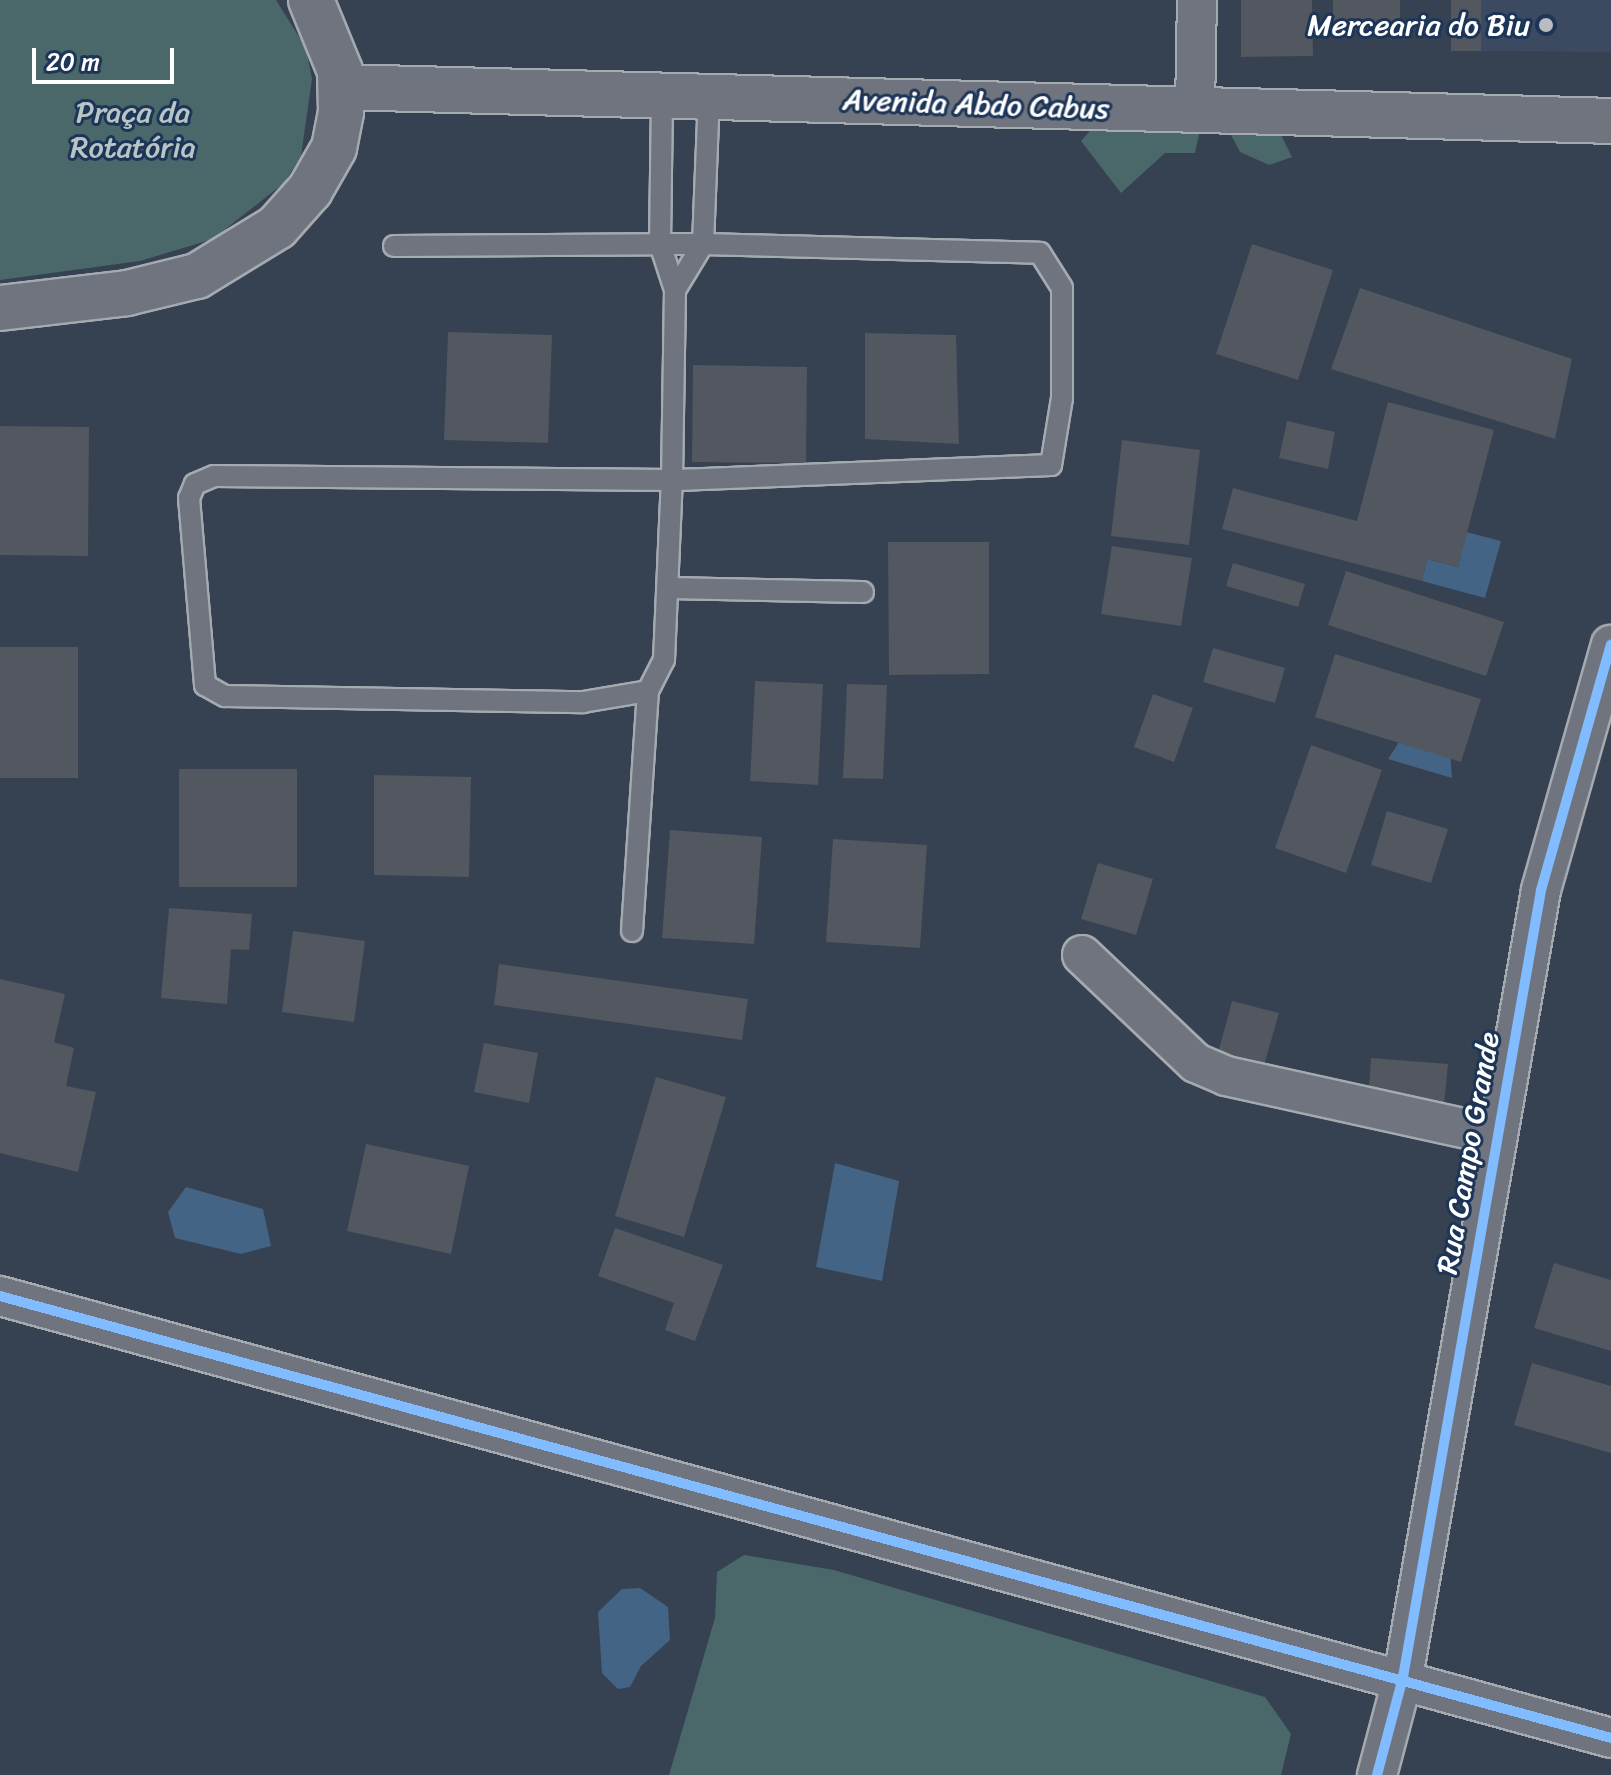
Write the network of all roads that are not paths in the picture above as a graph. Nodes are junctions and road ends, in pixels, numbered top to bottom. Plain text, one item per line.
1 (311, 0) edge
2 (1197, 0) edge
3 (341, 87) junction
4 (662, 96) junction
5 (709, 97) junction
6 (1195, 110) junction
7 (1611, 121) edge
8 (660, 244) junction
9 (703, 244) junction
10 (394, 246) dead end
11 (675, 290) junction
12 (0, 308) edge
13 (672, 480) junction
14 (667, 588) junction
15 (863, 592) dead end
16 (1611, 645) edge
17 (648, 691) junction
18 (632, 931) dead end
19 (1082, 955) dead end
20 (1495, 1135) junction
21 (0, 1296) edge
22 (1403, 1677) junction
23 (1611, 1738) edge
24 (1377, 1775) edge

1 - 3 main road
2 - 6 street
3 - 4 main road, Avenida Abdo Cabus
3 - 12 main road
4 - 5 main road, Avenida Abdo Cabus
4 - 8 lane
5 - 6 main road, Avenida Abdo Cabus
5 - 9 lane
6 - 7 main road, Avenida Abdo Cabus
8 - 9 lane
8 - 10 lane
8 - 11 lane
9 - 11 lane
9 - 13 lane
11 - 13 lane
13 - 14 lane
13 - 17 lane
14 - 15 lane
14 - 17 lane
16 - 20 street, Rua Campo Grande
17 - 18 lane
19 - 20 street
20 - 22 street, Rua Campo Grande
21 - 22 street
22 - 23 street
22 - 24 street, Rua Campo Grande

